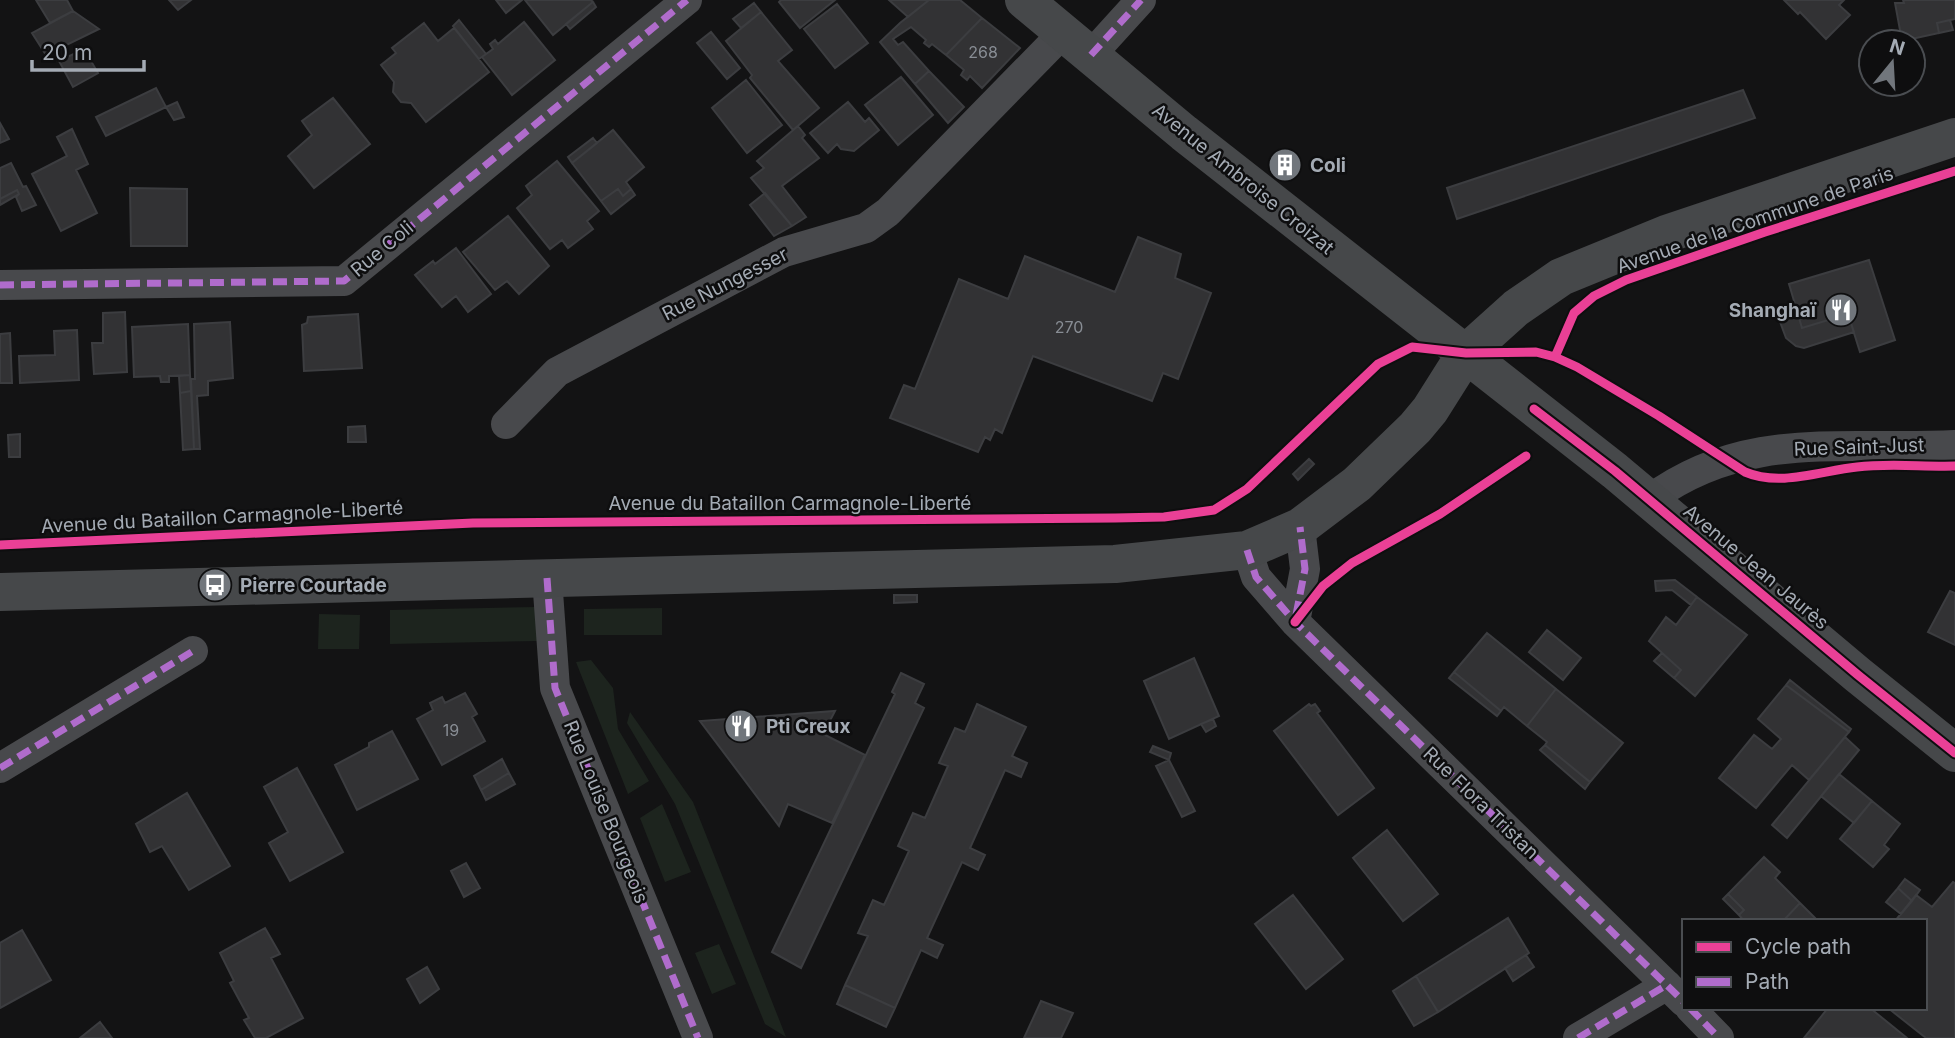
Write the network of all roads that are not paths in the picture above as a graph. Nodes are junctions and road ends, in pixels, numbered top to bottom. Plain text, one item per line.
1 (687, 0) edge
2 (1024, 0) edge
3 (1141, 0) edge
4 (1078, 43) junction
5 (1955, 136) edge
6 (0, 285) edge
7 (1466, 353) junction
8 (506, 424) dead end
9 (1955, 445) edge
10 (1649, 500) junction
11 (1300, 527) junction
12 (1247, 550) junction
13 (547, 578) junction
14 (0, 592) edge
15 (1295, 622) junction
16 (193, 651) dead end
17 (1955, 753) edge
18 (0, 768) edge
19 (1675, 994) edge
20 (1692, 1010) edge
21 (698, 1038) edge
22 (1578, 1038) edge
23 (1719, 1038) edge

1 - 6 street, Rue Coli
2 - 4 main road, Avenue Ambroise Croizat
3 - 4 street, Rue Nungesser
4 - 7 main road, Avenue Ambroise Croizat
4 - 8 street, Rue Nungesser
5 - 7 main road, Avenue de la Commune de Paris
7 - 10 main road, Avenue Jean Jaurès
7 - 11 main road
9 - 10 street, Rue Saint-Just
10 - 17 main road, Avenue Jean Jaurès
11 - 12 main road
11 - 15 street
12 - 13 main road
12 - 15 street, Rue Flora Tristan
13 - 14 main road
13 - 21 street, Rue Louise Bourgeois
15 - 19 street, Rue Flora Tristan
16 - 18 street
19 - 22 street, Rue Flora Tristan
20 - 23 street

